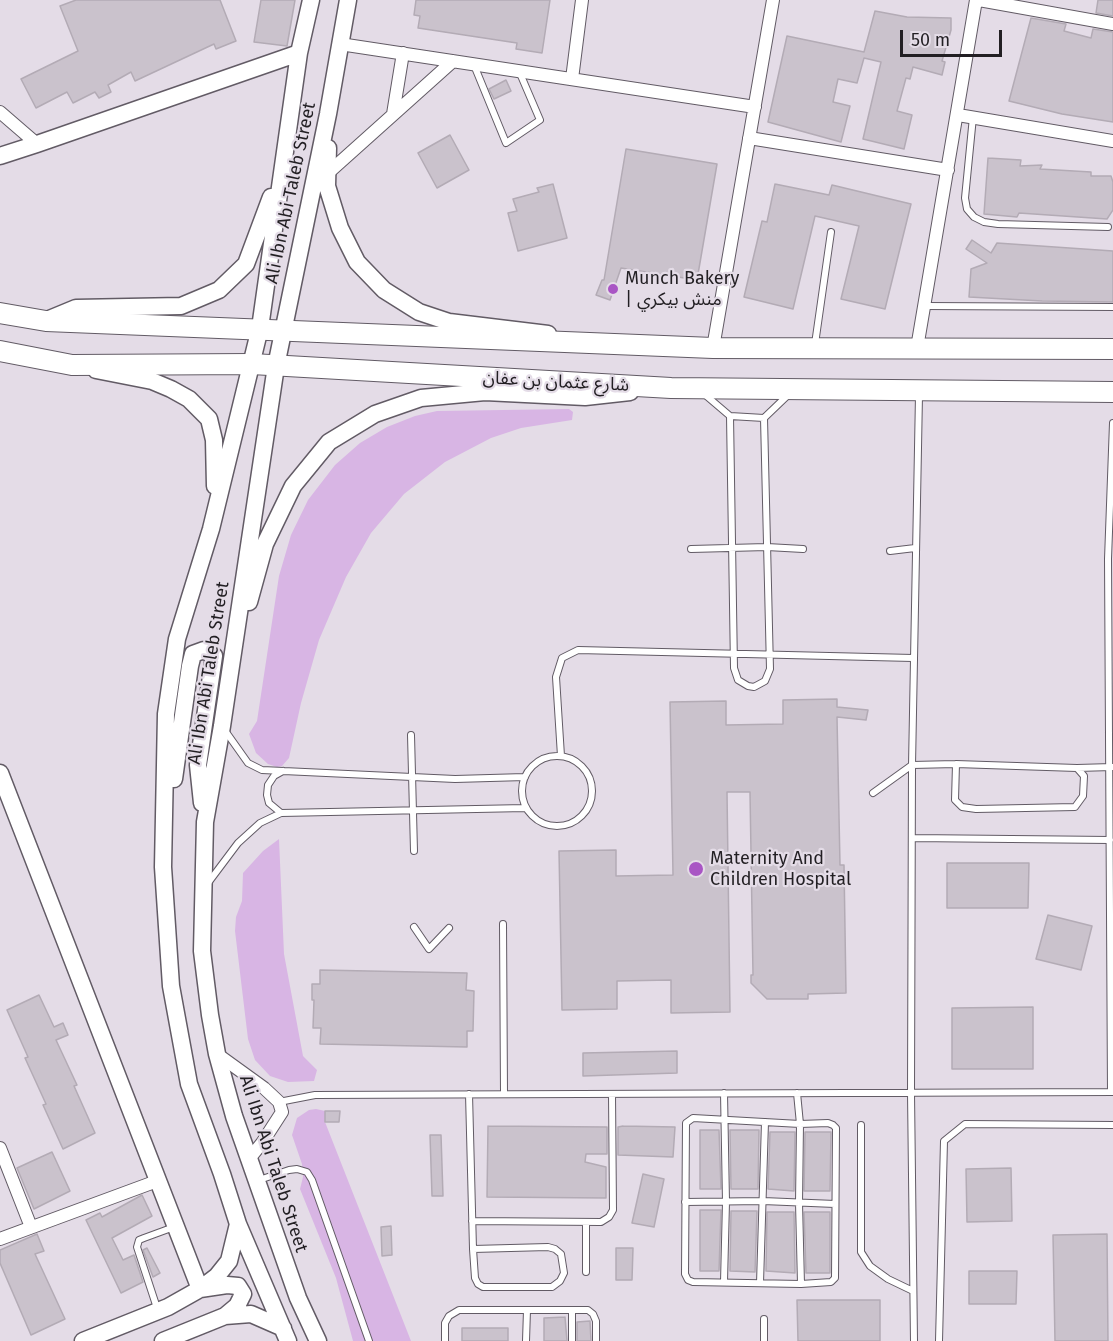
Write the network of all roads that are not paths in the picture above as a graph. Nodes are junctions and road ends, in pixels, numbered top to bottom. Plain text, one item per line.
1 (311, 0) edge
2 (348, 0) edge
3 (582, 0) edge
4 (773, 0) edge
5 (977, 0) edge
6 (1113, 24) edge
7 (340, 44) junction
8 (299, 53) junction
9 (403, 53) junction
10 (453, 61) junction
11 (474, 64) junction
12 (519, 71) junction
13 (572, 79) junction
14 (755, 107) junction
15 (0, 112) edge
16 (328, 114) junction
17 (393, 114) junction
18 (958, 115) junction
19 (973, 117) junction
20 (749, 138) junction
21 (1113, 141) edge
22 (37, 144) junction
23 (287, 144) junction
24 (0, 156) edge
25 (948, 170) junction
26 (327, 173) junction
27 (1108, 227) dead end
28 (831, 232) dead end
29 (924, 306) junction
30 (1113, 307) edge
31 (0, 313) edge
32 (46, 321) junction
33 (260, 328) junction
34 (283, 330) junction
35 (713, 348) junction
36 (814, 348) junction
37 (918, 348) junction
38 (1113, 349) edge
39 (0, 351) edge
40 (252, 364) junction
41 (72, 365) junction
42 (276, 366) junction
43 (671, 388) junction
44 (698, 389) junction
45 (793, 390) junction
46 (919, 391) junction
47 (1113, 392) edge
48 (730, 416) junction
49 (764, 418) junction
50 (1113, 423) edge
51 (211, 529) junction
52 (767, 547) junction
53 (733, 548) junction
54 (915, 548) junction
55 (691, 549) dead end
56 (803, 549) dead end
57 (890, 551) dead end
58 (735, 654) junction
59 (770, 655) junction
60 (913, 658) junction
61 (230, 666) junction
62 (222, 726) junction
63 (411, 735) dead end
64 (561, 756) junction
65 (956, 764) junction
66 (912, 765) junction
67 (1111, 767) edge
68 (1077, 768) junction
69 (262, 770) junction
70 (284, 771) junction
71 (0, 773) edge
72 (411, 777) junction
73 (525, 777) junction
74 (268, 785) junction
75 (873, 793) dead end
76 (525, 808) junction
77 (412, 810) junction
78 (281, 813) junction
79 (205, 822) junction
80 (912, 838) junction
81 (1110, 840) junction
82 (414, 850) dead end
83 (163, 867) junction
84 (204, 888) junction
85 (502, 924) dead end
86 (414, 927) dead end
87 (449, 928) dead end
88 (217, 1054) junction
89 (1112, 1092) edge
90 (724, 1093) junction
91 (797, 1093) junction
92 (911, 1093) junction
93 (469, 1094) junction
94 (504, 1094) junction
95 (612, 1094) junction
96 (279, 1102) junction
97 (724, 1118) junction
98 (765, 1122) junction
99 (800, 1124) junction
100 (861, 1125) dead end
101 (1113, 1125) edge
102 (0, 1148) edge
103 (249, 1159) junction
104 (157, 1181) junction
105 (257, 1181) junction
106 (763, 1201) junction
107 (685, 1202) junction
108 (726, 1202) junction
109 (799, 1203) junction
110 (835, 1204) junction
111 (472, 1221) junction
112 (586, 1222) junction
113 (238, 1224) junction
114 (175, 1226) junction
115 (31, 1227) junction
116 (0, 1239) edge
117 (473, 1249) junction
118 (586, 1272) dead end
119 (724, 1282) junction
120 (760, 1284) junction
121 (801, 1284) junction
122 (200, 1289) junction
123 (913, 1291) junction
124 (527, 1310) junction
125 (572, 1310) junction
126 (158, 1311) junction
127 (225, 1316) junction
128 (764, 1319) dead end
129 (286, 1335) edge
130 (83, 1341) edge
131 (163, 1341) edge
132 (318, 1341) edge
133 (369, 1341) edge
134 (445, 1341) edge
135 (526, 1341) edge
136 (572, 1341) edge
137 (596, 1341) edge
138 (764, 1341) edge
139 (914, 1341) edge
140 (939, 1341) edge

1 - 8 street
2 - 7 street, Ali Ibn Abi Taleb Street
3 - 13 street
4 - 14 street
5 - 6 street
5 - 18 street
7 - 9 street
7 - 16 street, Ali Ibn Abi Taleb Street
8 - 22 street
8 - 23 street
9 - 10 street
9 - 17 street
10 - 11 street
10 - 17 street
11 - 12 street
11 - 12 lane
12 - 13 street
13 - 14 street
14 - 20 street
15 - 22 street
16 - 26 street
16 - 34 street, Ali Ibn Abi Taleb Street
17 - 26 street
18 - 19 street
18 - 25 street
19 - 21 street
19 - 27 lane
20 - 25 street
20 - 35 street
22 - 24 street
23 - 32 street
23 - 33 street
25 - 29 street
26 - 35 street
28 - 36 lane
29 - 30 lane
29 - 37 street
31 - 32 main road
32 - 33 main road
33 - 34 main road
33 - 40 street
34 - 35 main road
34 - 42 street, Ali Ibn Abi Taleb Street
35 - 36 main road
36 - 37 main road
37 - 38 main road
39 - 41 main road, شارع عثمان بن عفان
40 - 41 main road, شارع عثمان بن عفان
40 - 42 main road, شارع عثمان بن عفان
40 - 51 street
41 - 51 street
42 - 43 main road, شارع عثمان بن عفان
42 - 61 street, Ali Ibn Abi Taleb Street
43 - 44 main road, شارع عثمان بن عفان
43 - 61 street
44 - 45 main road, شارع عثمان بن عفان
44 - 48 lane
45 - 46 main road, شارع عثمان بن عفان
45 - 49 lane
46 - 47 main road, شارع عثمان بن عفان
46 - 54 lane
48 - 49 lane
48 - 53 lane
49 - 52 lane
50 - 67 lane
51 - 83 street
52 - 53 lane
52 - 56 lane
52 - 59 lane
53 - 55 lane
53 - 58 lane
54 - 57 lane
54 - 60 lane
58 - 59 lane
58 - 59 lane
58 - 64 lane
59 - 60 lane
60 - 66 lane
61 - 62 street, Ali Ibn Abi Taleb Street
62 - 69 lane
62 - 79 street, Ali Ibn Abi Taleb Street
63 - 72 lane
64 - 73 lane
64 - 76 lane
65 - 66 lane
65 - 68 lane
65 - 68 lane
66 - 75 lane
66 - 80 lane
67 - 68 lane
67 - 81 lane
69 - 70 lane
69 - 74 lane
70 - 72 lane
70 - 74 lane
71 - 104 street
72 - 73 lane
72 - 77 lane
73 - 76 lane
74 - 78 lane
76 - 77 lane
77 - 78 lane
77 - 82 lane
78 - 84 lane
79 - 83 street
79 - 84 street, Ali Ibn Abi Taleb Street
80 - 81 lane
80 - 92 lane
81 - 89 lane
83 - 113 street
84 - 88 street, Ali Ibn Abi Taleb Street
85 - 94 lane
86 - 87 lane
88 - 96 street
88 - 103 street, Ali Ibn Abi Taleb Street
89 - 92 lane
90 - 91 lane
90 - 95 lane
90 - 97 lane
91 - 92 lane
91 - 99 lane
92 - 123 lane
93 - 94 lane
93 - 96 lane
93 - 111 lane
94 - 95 lane
95 - 112 lane
96 - 103 street
97 - 98 lane
97 - 107 lane
97 - 108 lane
98 - 99 lane
98 - 106 lane
99 - 109 lane
99 - 110 lane
100 - 123 lane
101 - 140 lane
102 - 115 street
103 - 105 street, Ali Ibn Abi Taleb Street
104 - 114 street
104 - 115 street
105 - 132 street, Ali Ibn Abi Taleb Street
105 - 133 lane
106 - 108 lane
106 - 109 lane
106 - 120 lane
107 - 108 lane
107 - 119 lane
108 - 119 lane
109 - 110 lane
109 - 121 lane
110 - 121 lane
111 - 112 lane
111 - 117 lane
112 - 118 lane
113 - 122 street
113 - 129 street
114 - 122 street
114 - 126 lane
115 - 116 street
117 - 117 lane
119 - 120 lane
120 - 121 lane
122 - 126 street
122 - 127 street
123 - 139 lane
124 - 125 lane
124 - 134 lane
124 - 135 lane
125 - 136 lane
125 - 137 lane
126 - 130 street
127 - 129 street
127 - 131 street
128 - 138 lane

